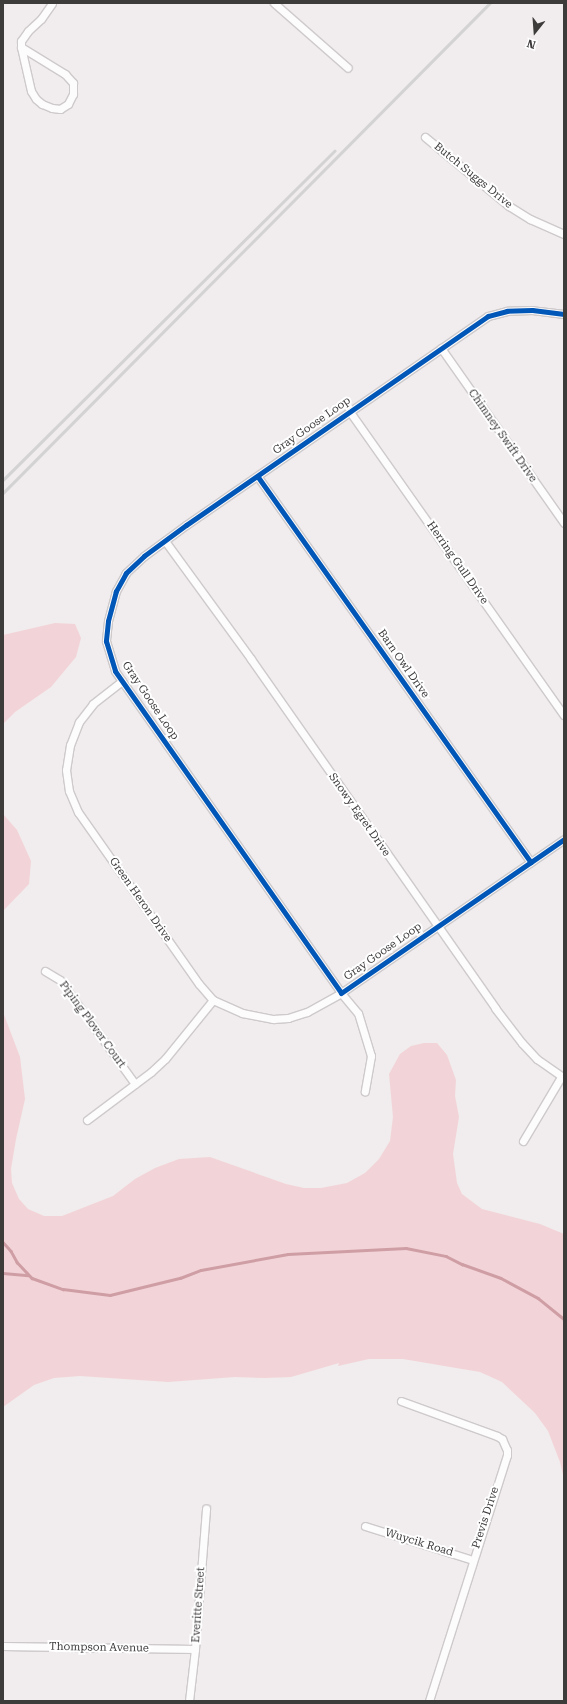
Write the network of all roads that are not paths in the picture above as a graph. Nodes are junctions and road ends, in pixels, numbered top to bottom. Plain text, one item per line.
1 (52, 3) edge
2 (276, 4) edge
3 (21, 47) junction
4 (348, 68) dead end
5 (425, 137) dead end
6 (564, 234) edge
7 (564, 314) edge
8 (441, 348) junction
9 (350, 412) junction
10 (258, 477) junction
11 (564, 523) edge
12 (165, 541) junction
13 (122, 681) junction
14 (564, 715) edge
15 (564, 840) edge
16 (531, 862) junction
17 (438, 926) junction
18 (45, 971) dead end
19 (341, 994) junction
20 (213, 1000) junction
21 (563, 1077) edge
22 (135, 1084) junction
23 (365, 1092) dead end
24 (87, 1120) dead end
25 (523, 1141) dead end
26 (401, 1401) dead end
27 (206, 1508) dead end
28 (364, 1526) dead end
29 (473, 1560) junction
30 (3, 1646) edge
31 (195, 1649) junction
32 (189, 1701) edge
33 (429, 1701) edge

1 - 3 street
2 - 4 street
3 - 3 street
5 - 6 street, Butch Suggs Drive
7 - 8 street, Gray Goose Loop
8 - 9 street, Gray Goose Loop
8 - 11 street, Chimney Swift Drive
9 - 10 street, Gray Goose Loop
9 - 14 street, Herring Gull Drive
10 - 12 street, Gray Goose Loop
10 - 16 street, Barn Owl Drive
12 - 13 street, Gray Goose Loop
12 - 17 street, Snowy Egret Drive
13 - 19 street, Gray Goose Loop
13 - 20 street, Green Heron Drive
15 - 16 street, Gray Goose Loop
16 - 17 street, Gray Goose Loop
17 - 19 street, Gray Goose Loop
17 - 21 street, Snowy Egret Drive
18 - 22 street, Piping Plover Court
19 - 20 street, Green Heron Drive
19 - 23 street
20 - 22 street
21 - 25 street
22 - 24 street
26 - 29 street, Previs Drive
27 - 31 street, Everitte Street
28 - 29 street, Wuycik Road
29 - 33 street, Previs Drive
30 - 31 street, Thompson Avenue
31 - 32 street, Everitte Street

